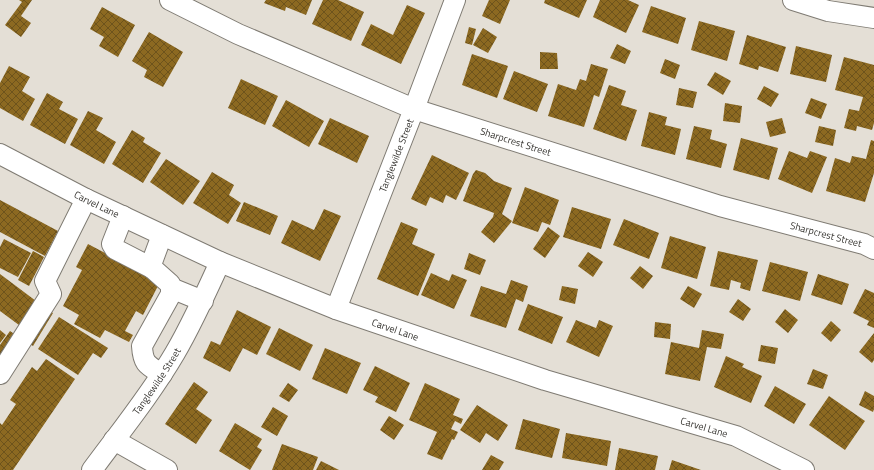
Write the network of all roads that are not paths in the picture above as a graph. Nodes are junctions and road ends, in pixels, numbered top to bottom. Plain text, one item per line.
1 (170, 0) edge
2 (455, 0) edge
3 (794, 0) edge
4 (874, 18) edge
5 (414, 109) junction
6 (0, 154) edge
7 (86, 199) junction
8 (122, 216) junction
9 (162, 235) junction
10 (874, 249) edge
11 (220, 262) junction
12 (152, 268) junction
13 (171, 288) junction
14 (203, 301) junction
15 (336, 309) junction
16 (0, 374) edge
17 (162, 374) junction
18 (114, 440) junction
19 (92, 470) edge
20 (166, 470) edge
21 (804, 470) edge

1 - 5 street, Sharpcrest Street
2 - 5 street, Tanglewilde Street
3 - 4 street
5 - 10 street, Sharpcrest Street
5 - 15 street, Tanglewilde Street
6 - 7 street, Carvel Lane
7 - 8 street, Carvel Lane
7 - 16 street
8 - 9 street, Carvel Lane
8 - 12 street
9 - 11 street, Carvel Lane
9 - 12 street
11 - 14 street, Tanglewilde Street
11 - 15 street, Carvel Lane
12 - 13 street
13 - 14 street
13 - 17 street
14 - 17 street, Tanglewilde Street
15 - 21 street, Carvel Lane
17 - 18 street, Tanglewilde Street
18 - 19 street, Tanglewilde Street
18 - 20 street

